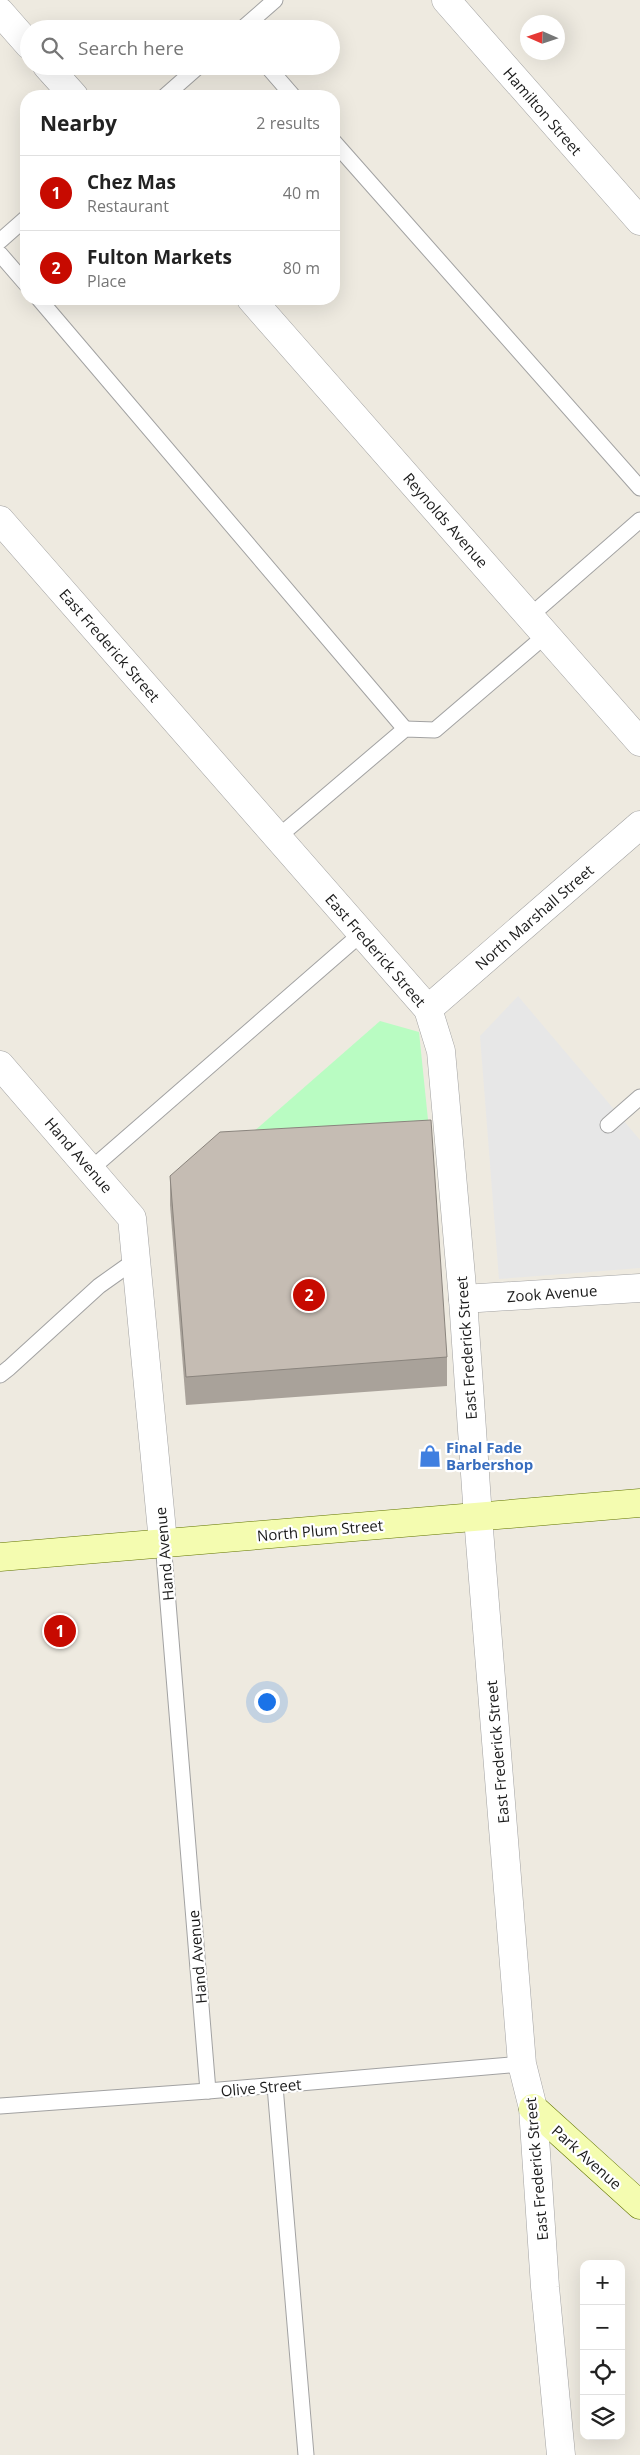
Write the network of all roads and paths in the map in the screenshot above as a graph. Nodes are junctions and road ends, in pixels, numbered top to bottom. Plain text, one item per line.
1 (275, 0) edge
2 (446, 0) edge
3 (0, 12) edge
4 (252, 20) edge
5 (20, 35) edge
6 (56, 75) edge
7 (189, 75) edge
8 (275, 75) edge
9 (69, 90) edge
10 (173, 90) edge
11 (288, 90) edge
12 (340, 149) edge
13 (640, 221) edge
14 (20, 223) edge
15 (0, 241) edge
16 (0, 254) edge
17 (20, 277) edge
18 (43, 305) edge
19 (256, 305) edge
20 (640, 488) edge
21 (0, 520) edge
22 (640, 520) edge
23 (538, 626) junction
24 (405, 729) junction
25 (640, 742) edge
26 (640, 824) edge
27 (278, 837) junction
28 (362, 934) junction
29 (428, 1009) junction
30 (0, 1065) edge
31 (640, 1097) edge
32 (608, 1125) dead end
33 (91, 1169) junction
34 (137, 1259) junction
35 (640, 1288) edge
36 (464, 1299) junction
37 (0, 1374) edge
38 (640, 1503) edge
39 (478, 1517) junction
40 (163, 1542) junction
41 (0, 1557) edge
42 (522, 2064) junction
43 (275, 2086) junction
44 (208, 2091) junction
45 (0, 2106) edge
46 (533, 2108) junction
47 (640, 2206) edge
48 (306, 2455) edge
49 (561, 2455) edge

1 - 4 lane
2 - 13 street, Hamilton Street
3 - 5 street
6 - 9 street
7 - 10 lane
8 - 11 lane
12 - 20 lane
14 - 15 lane
16 - 17 lane
18 - 24 lane
19 - 23 street, Reynolds Avenue
21 - 27 street, East Frederick Street
22 - 23 lane
23 - 24 lane
23 - 25 street, Reynolds Avenue
24 - 27 lane
26 - 29 street, North Marshall Street
27 - 28 street, East Frederick Street
28 - 29 street, East Frederick Street
28 - 33 lane
29 - 36 street, East Frederick Street
30 - 33 street, Hand Avenue
31 - 32 lane
33 - 34 street, Hand Avenue
34 - 37 lane
34 - 40 street, Hand Avenue
35 - 36 street, Zook Avenue
36 - 39 street, East Frederick Street
38 - 39 street, North Plum Street
39 - 40 street, North Plum Street
39 - 42 street, East Frederick Street
40 - 41 street, North Plum Street
40 - 44 lane, Hand Avenue
42 - 43 lane, Olive Street
42 - 46 street, East Frederick Street
43 - 44 lane, Olive Street
43 - 48 lane
44 - 45 lane, Olive Street
46 - 47 street, Park Avenue
46 - 49 street, East Frederick Street

